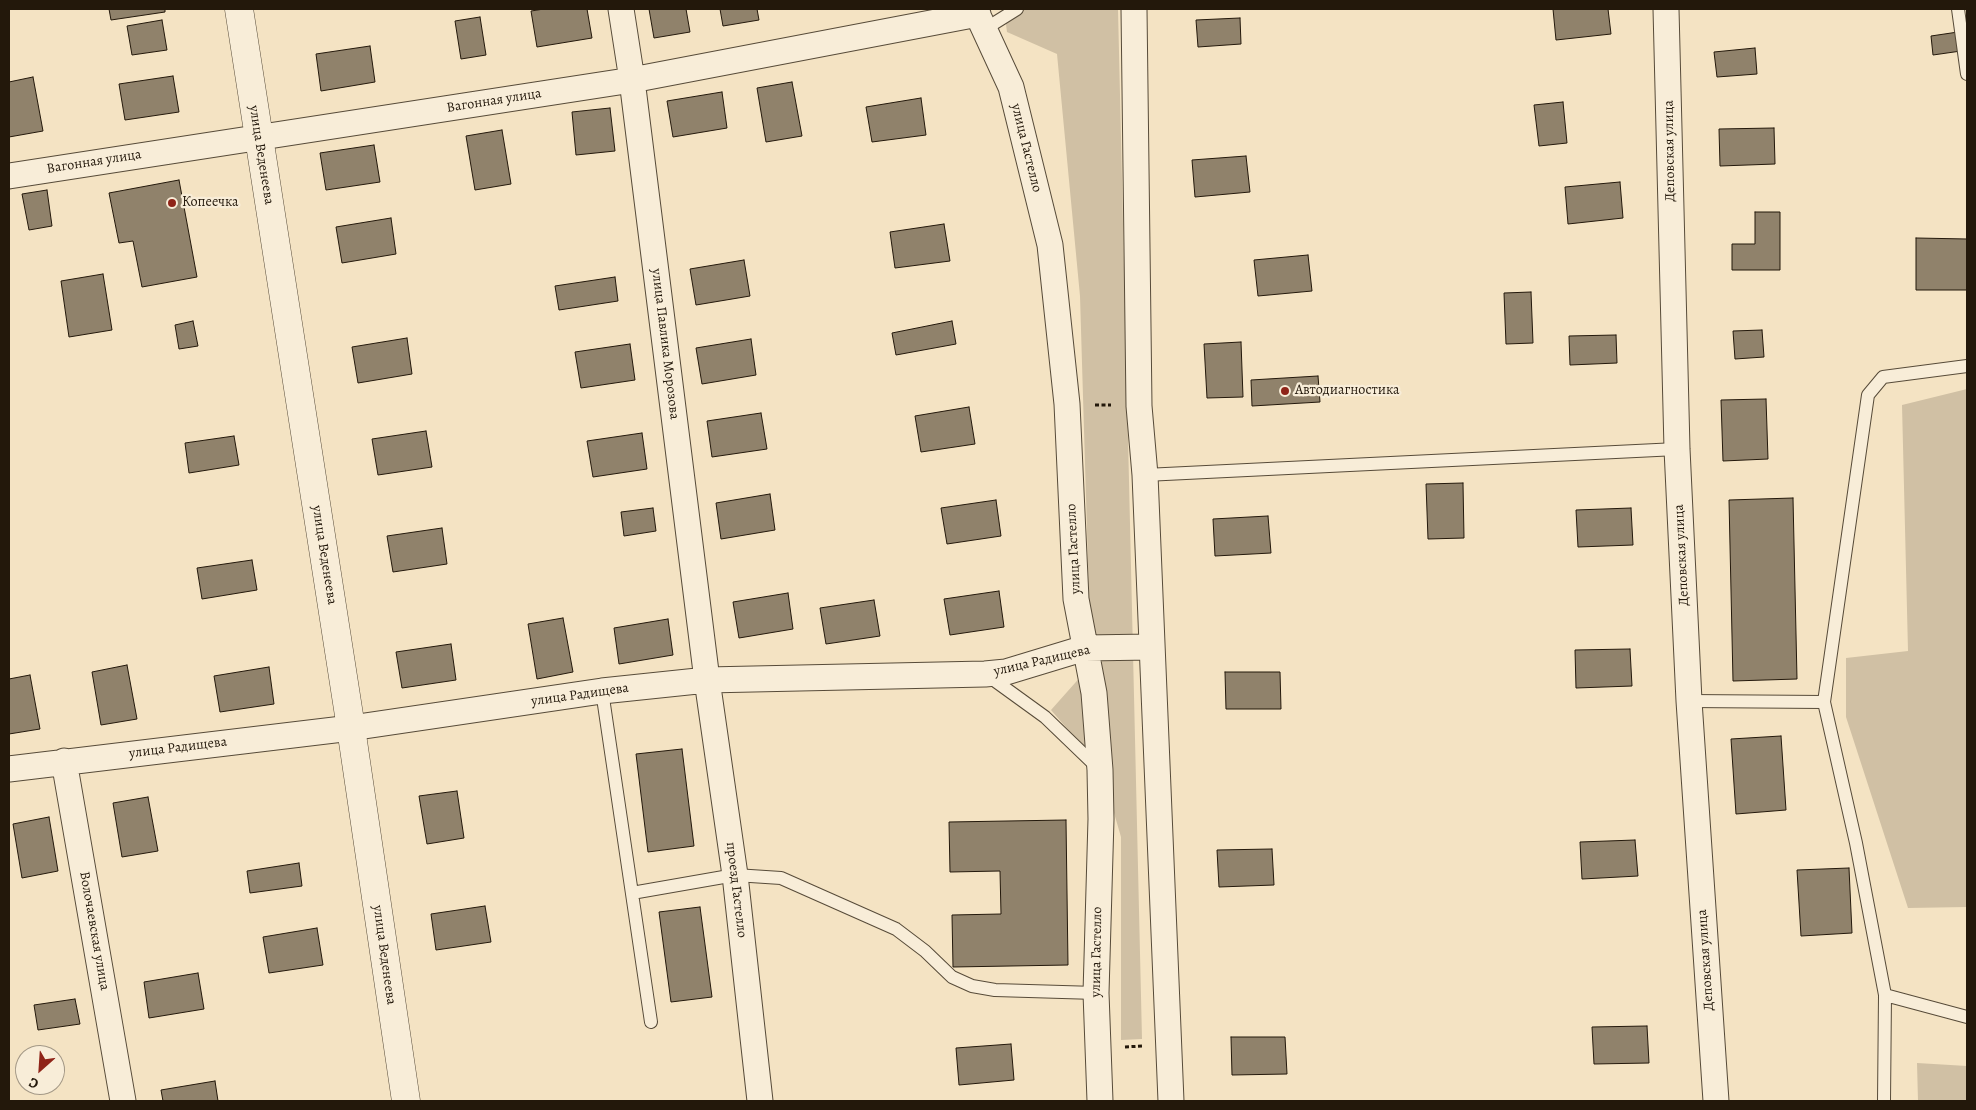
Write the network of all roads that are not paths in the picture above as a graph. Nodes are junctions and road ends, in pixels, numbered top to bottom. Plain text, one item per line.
1 (239, 9) edge
2 (621, 9) edge
3 (1017, 9) edge
4 (1134, 9) edge
5 (1666, 9) edge
6 (1958, 9) edge
7 (979, 17) edge
8 (1967, 74) edge
9 (632, 80) junction
10 (258, 136) junction
11 (9, 176) edge
12 (1967, 366) edge
13 (1677, 448) junction
14 (1144, 475) junction
15 (1151, 647) junction
16 (1085, 648) junction
17 (985, 674) junction
18 (707, 680) junction
19 (602, 691) junction
20 (1689, 701) junction
21 (1824, 702) junction
22 (351, 728) junction
23 (64, 761) junction
24 (9, 769) edge
25 (1100, 770) junction
26 (735, 875) junction
27 (632, 892) junction
28 (1096, 993) junction
29 (1885, 995) junction
30 (1967, 1017) edge
31 (651, 1022) dead end
32 (123, 1101) edge
33 (406, 1101) edge
34 (760, 1101) edge
35 (1100, 1101) edge
36 (1171, 1101) edge
37 (1716, 1101) edge
38 (1884, 1101) edge

1 - 10 street, улица Веденеева
2 - 9 street, улица Павлика Морозова
3 - 7 lane
4 - 14 street
5 - 13 street, Деповская улица
6 - 8 lane
7 - 9 street, Вагонная улица
7 - 16 street, улица Гастелло
9 - 10 street, Вагонная улица
9 - 18 street, улица Павлика Морозова
10 - 11 street, Вагонная улица
10 - 22 street, улица Веденеева
12 - 21 lane
13 - 14 lane
13 - 20 street, Деповская улица
14 - 15 street
15 - 16 street, улица Радищева
15 - 36 street
16 - 17 street, улица Радищева
16 - 25 street, улица Гастелло
17 - 18 street, улица Радищева
17 - 25 lane
18 - 19 street, улица Радищева
18 - 26 street, проезд Гастелло
19 - 22 street, улица Радищева
19 - 27 lane
20 - 21 lane
20 - 37 street, Деповская улица
21 - 29 lane
22 - 23 street, улица Радищева
22 - 33 street, улица Веденеева
23 - 24 street, улица Радищева
23 - 32 street, Волочаевская улица
25 - 28 street, улица Гастелло
26 - 27 lane
26 - 28 lane
26 - 34 street, проезд Гастелло
27 - 31 lane
28 - 35 street, улица Гастелло
29 - 30 lane
29 - 38 lane

